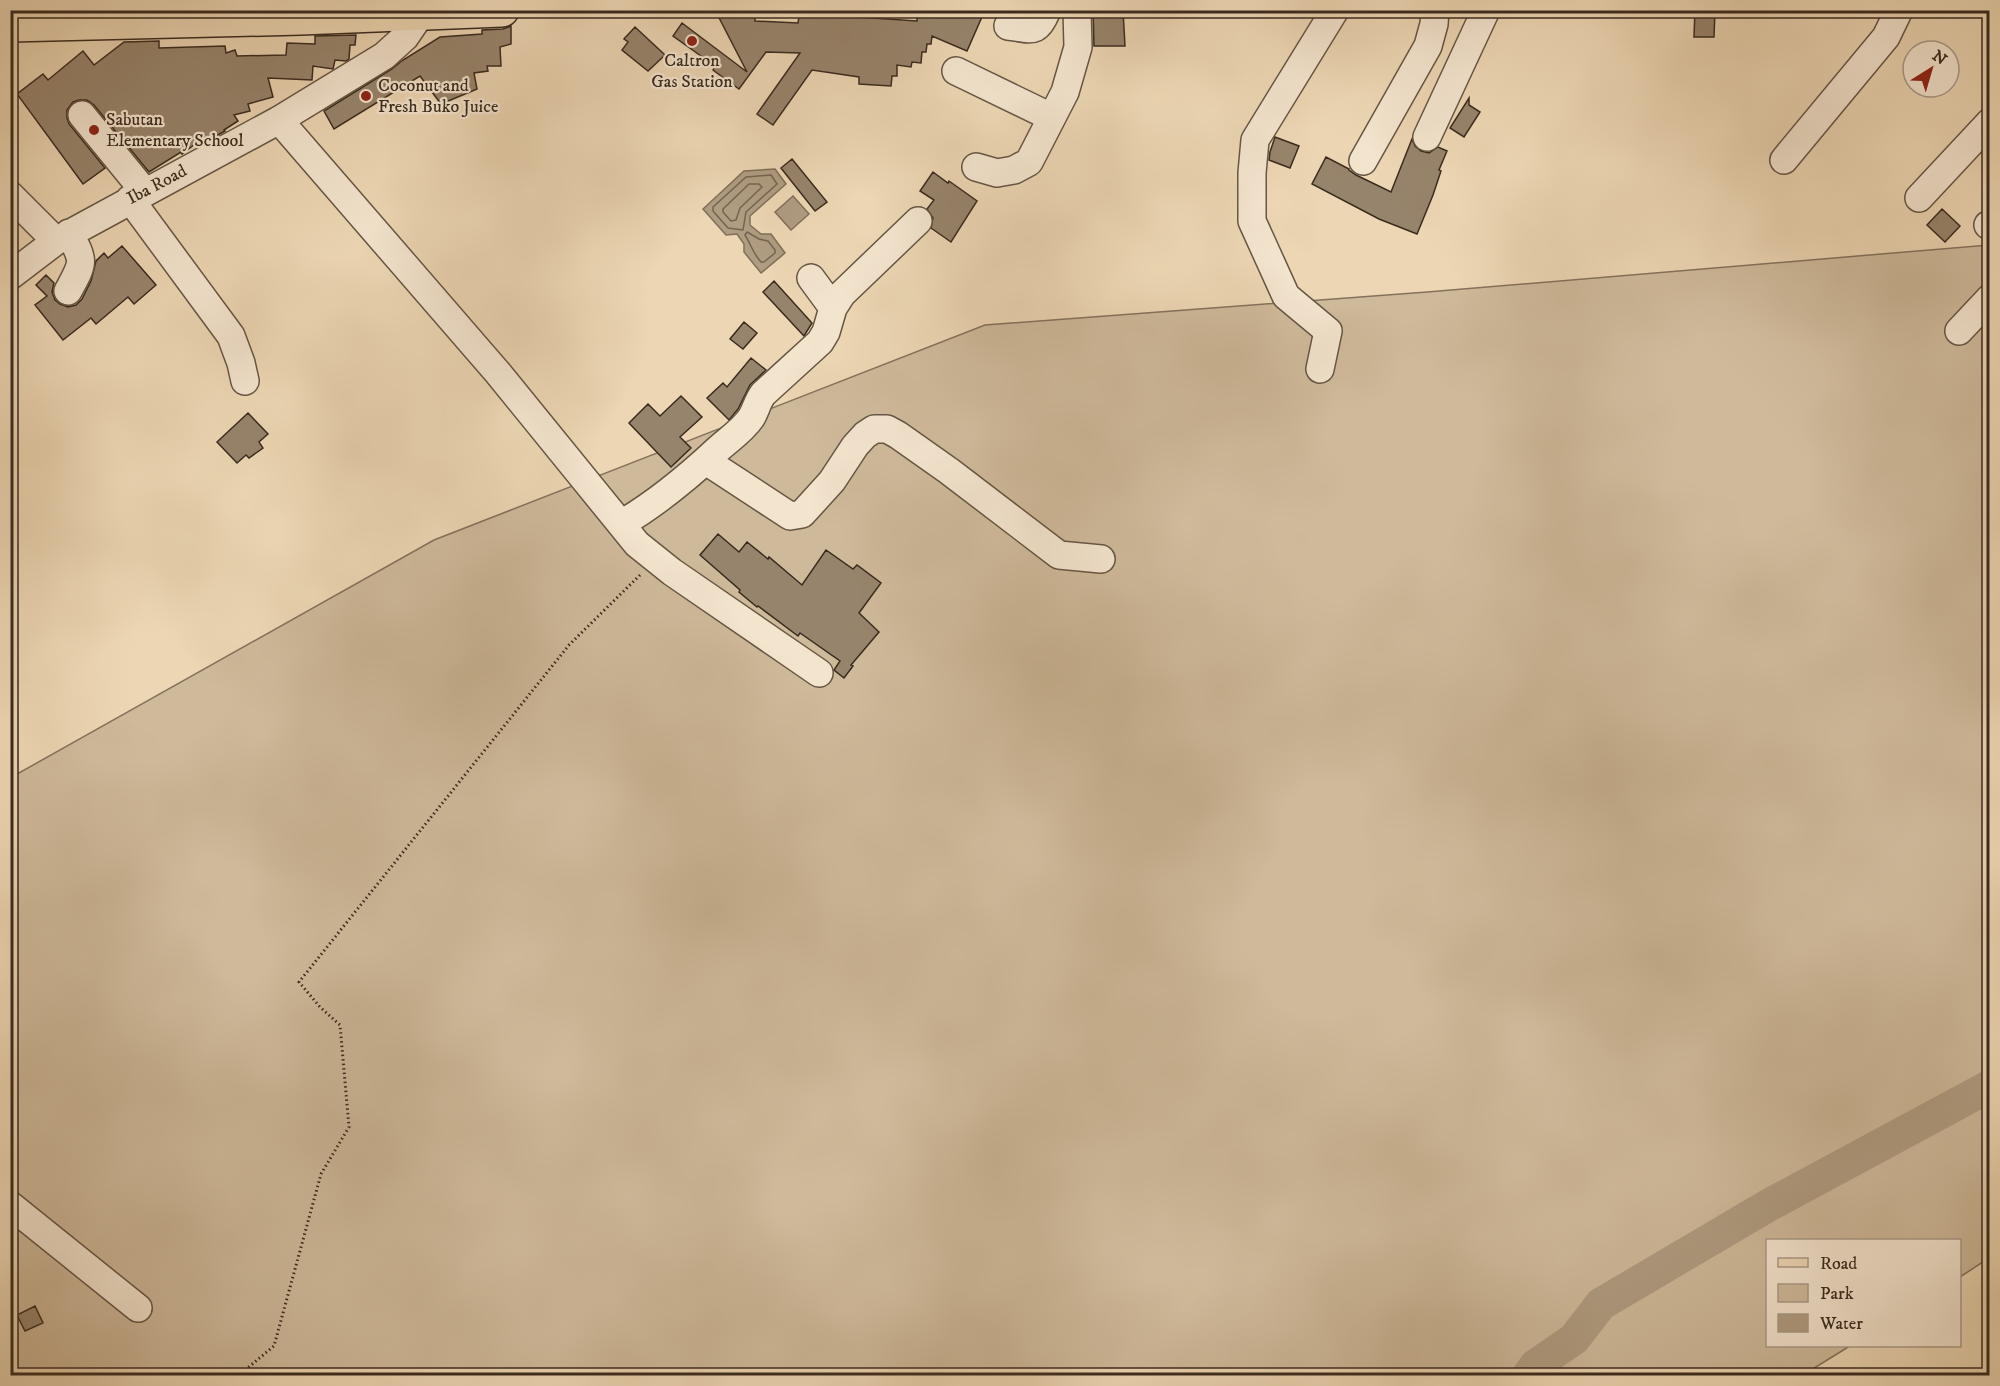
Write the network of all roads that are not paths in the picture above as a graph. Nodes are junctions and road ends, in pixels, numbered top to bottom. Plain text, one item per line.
1 (502, 10) edge
2 (1047, 10) edge
3 (1077, 10) edge
4 (1335, 10) edge
5 (1435, 10) edge
6 (1486, 10) edge
7 (1899, 10) edge
8 (454, 12) edge
9 (381, 13) edge
10 (301, 14) edge
11 (253, 15) edge
12 (420, 15) junction
13 (140, 16) edge
14 (10, 25) edge
15 (1008, 26) dead end
16 (956, 71) dead end
17 (82, 115) dead end
18 (1051, 117) junction
19 (279, 120) junction
20 (1989, 122) edge
21 (1426, 137) dead end
22 (1784, 160) dead end
23 (1363, 161) dead end
24 (976, 167) dead end
25 (10, 195) edge
26 (137, 195) junction
27 (1919, 198) dead end
28 (918, 221) dead end
29 (62, 237) junction
30 (10, 276) edge
31 (811, 278) dead end
32 (69, 291) dead end
33 (833, 308) junction
34 (1320, 369) dead end
35 (244, 381) dead end
36 (706, 461) junction
37 (629, 534) junction
38 (1101, 559) dead end
39 (819, 673) dead end
40 (10, 1205) edge
41 (138, 1308) dead end

1 - 8 main road
2 - 15 street
3 - 18 street
4 - 34 street
5 - 23 street
6 - 21 street
7 - 22 street
8 - 12 main road
9 - 10 main road
9 - 12 main road
10 - 11 main road
11 - 13 main road
12 - 19 street, Iba Road
13 - 14 main road
16 - 18 street
17 - 26 street
18 - 24 street
19 - 26 street, Iba Road
19 - 37 street
20 - 27 street
25 - 29 street
26 - 29 street, Iba Road
26 - 35 street
28 - 33 street
29 - 30 street, Iba Road
29 - 32 street
31 - 33 street
33 - 36 street
36 - 37 street
36 - 38 street
37 - 39 street
40 - 41 street

